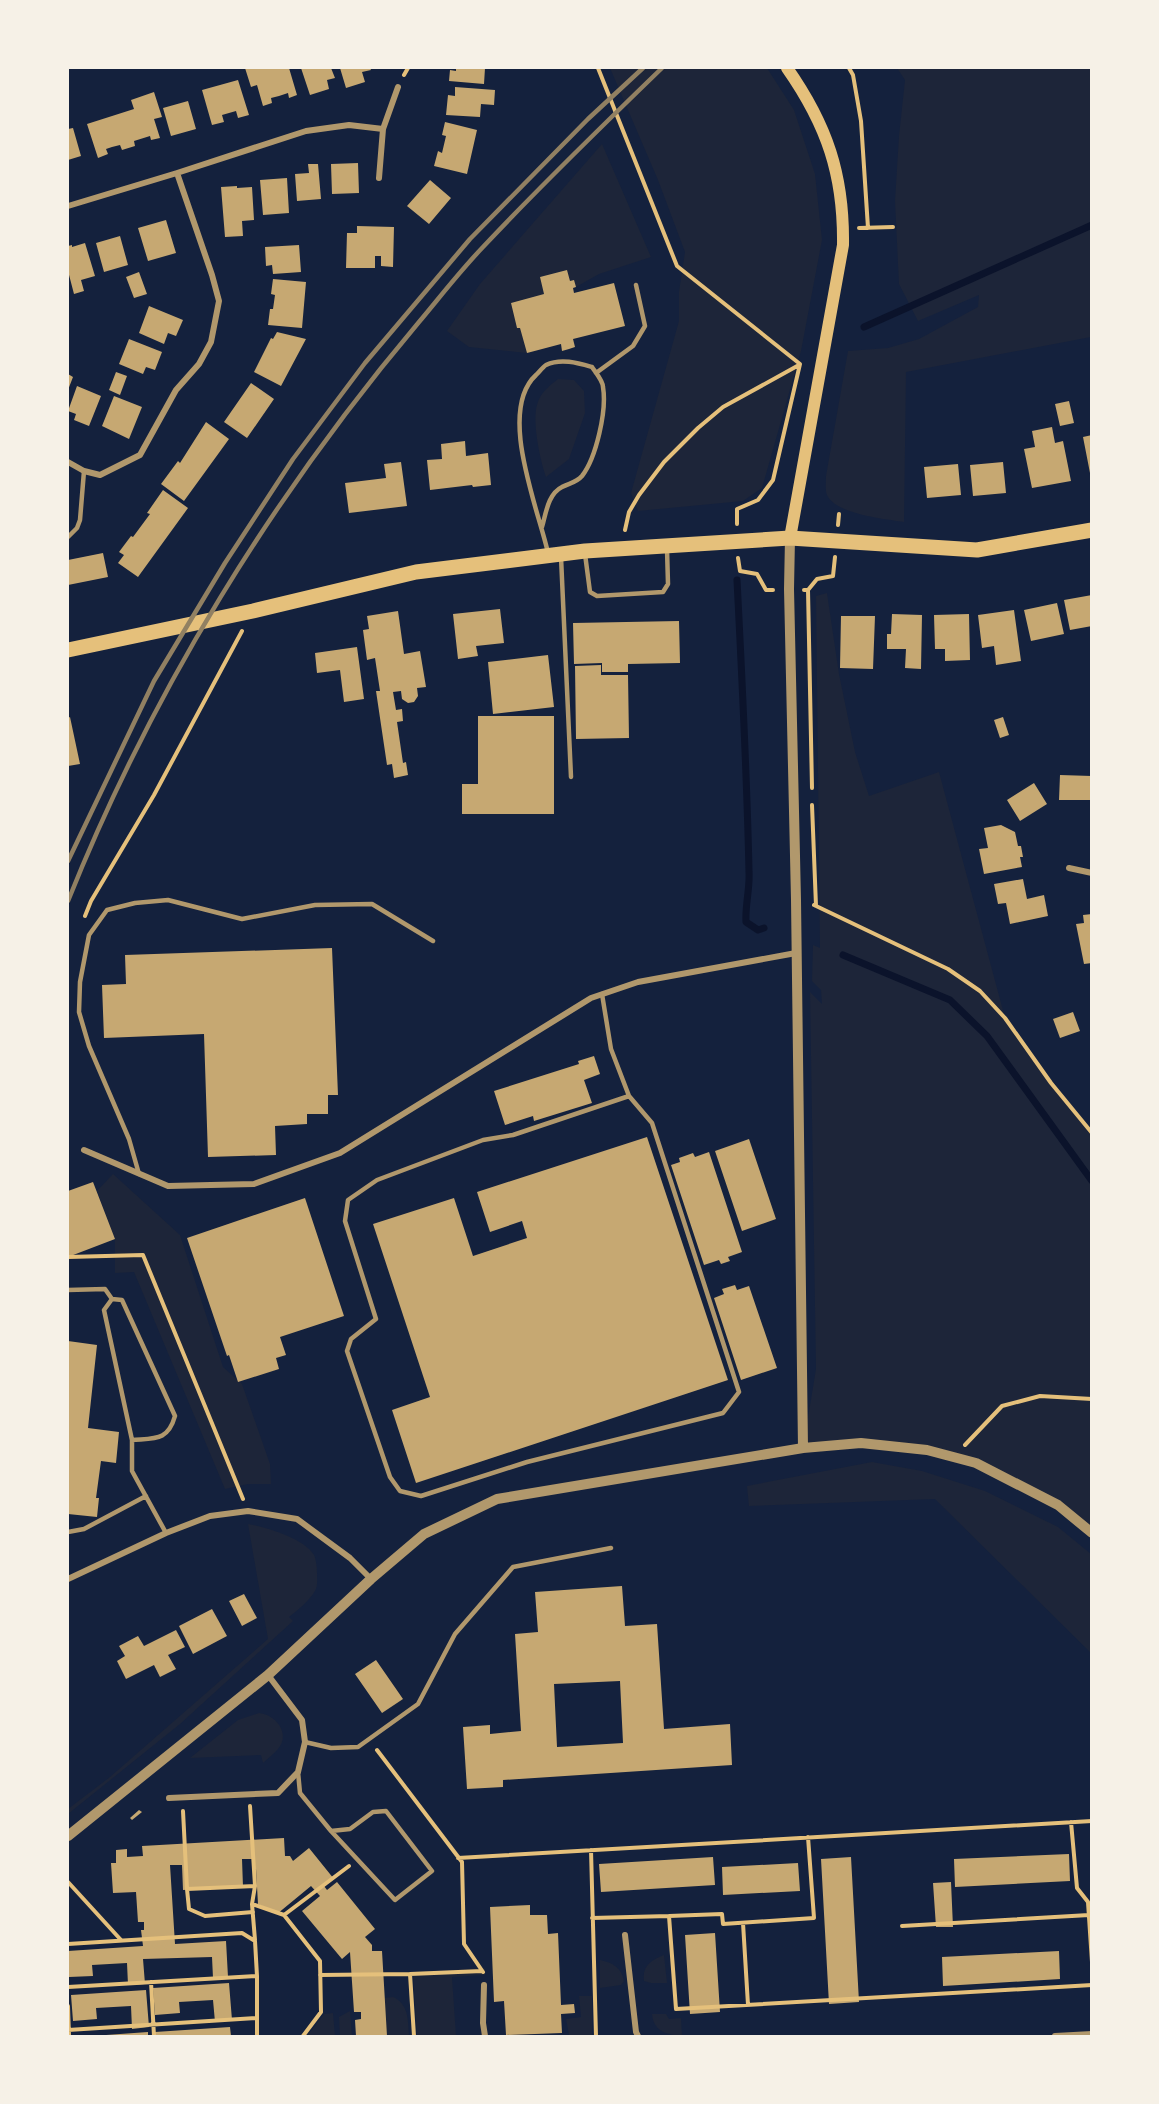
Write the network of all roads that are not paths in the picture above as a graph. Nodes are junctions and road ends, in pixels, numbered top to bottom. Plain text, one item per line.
1 (787, 68) edge
2 (398, 87) dead end
3 (383, 129) junction
4 (177, 173) junction
5 (379, 178) dead end
6 (68, 206) edge
7 (636, 285) dead end
8 (596, 373) junction
9 (68, 462) edge
10 (84, 471) junction
11 (542, 527) junction
12 (1092, 530) edge
13 (68, 537) edge
14 (790, 538) junction
15 (667, 546) junction
16 (585, 551) junction
17 (554, 555) junction
18 (68, 650) edge
19 (571, 777) dead end
20 (1069, 868) dead end
21 (1092, 873) edge
22 (433, 940) dead end
23 (796, 953) junction
24 (602, 994) junction
25 (629, 1096) junction
26 (84, 1150) dead end
27 (139, 1174) junction
28 (68, 1290) edge
29 (112, 1299) junction
30 (132, 1440) junction
31 (803, 1448) junction
32 (146, 1496) junction
33 (68, 1532) edge
34 (166, 1533) junction
35 (1092, 1533) edge
36 (611, 1548) dead end
37 (68, 1579) edge
38 (371, 1579) junction
39 (268, 1675) junction
40 (305, 1742) junction
41 (298, 1772) junction
42 (169, 1798) dead end
43 (332, 1832) junction
44 (68, 1836) edge
45 (625, 1935) dead end
46 (484, 1985) dead end
47 (1092, 2034) edge
48 (485, 2037) edge
49 (638, 2037) edge
50 (1055, 2037) edge

1 - 14 main road
2 - 3 street
3 - 4 street
3 - 5 street
4 - 6 street
4 - 10 street
7 - 8 lane
8 - 11 lane
8 - 11 lane
9 - 10 street
10 - 13 lane
11 - 17 lane
12 - 14 main road
14 - 15 main road
14 - 23 street
15 - 16 main road
15 - 16 lane
16 - 17 main road
17 - 18 main road
17 - 19 lane
20 - 21 street
22 - 27 lane
23 - 24 street
23 - 31 street
24 - 25 lane
24 - 27 street
25 - 25 lane
26 - 27 street
28 - 29 lane
29 - 30 lane
29 - 30 lane
30 - 32 lane
31 - 35 street
31 - 38 street
32 - 33 lane
32 - 34 lane
34 - 37 street
34 - 38 street
36 - 40 lane
38 - 39 street
39 - 40 street
39 - 44 street
40 - 41 street
41 - 42 street
41 - 43 lane
43 - 43 lane
45 - 49 street
46 - 48 street
47 - 50 street

